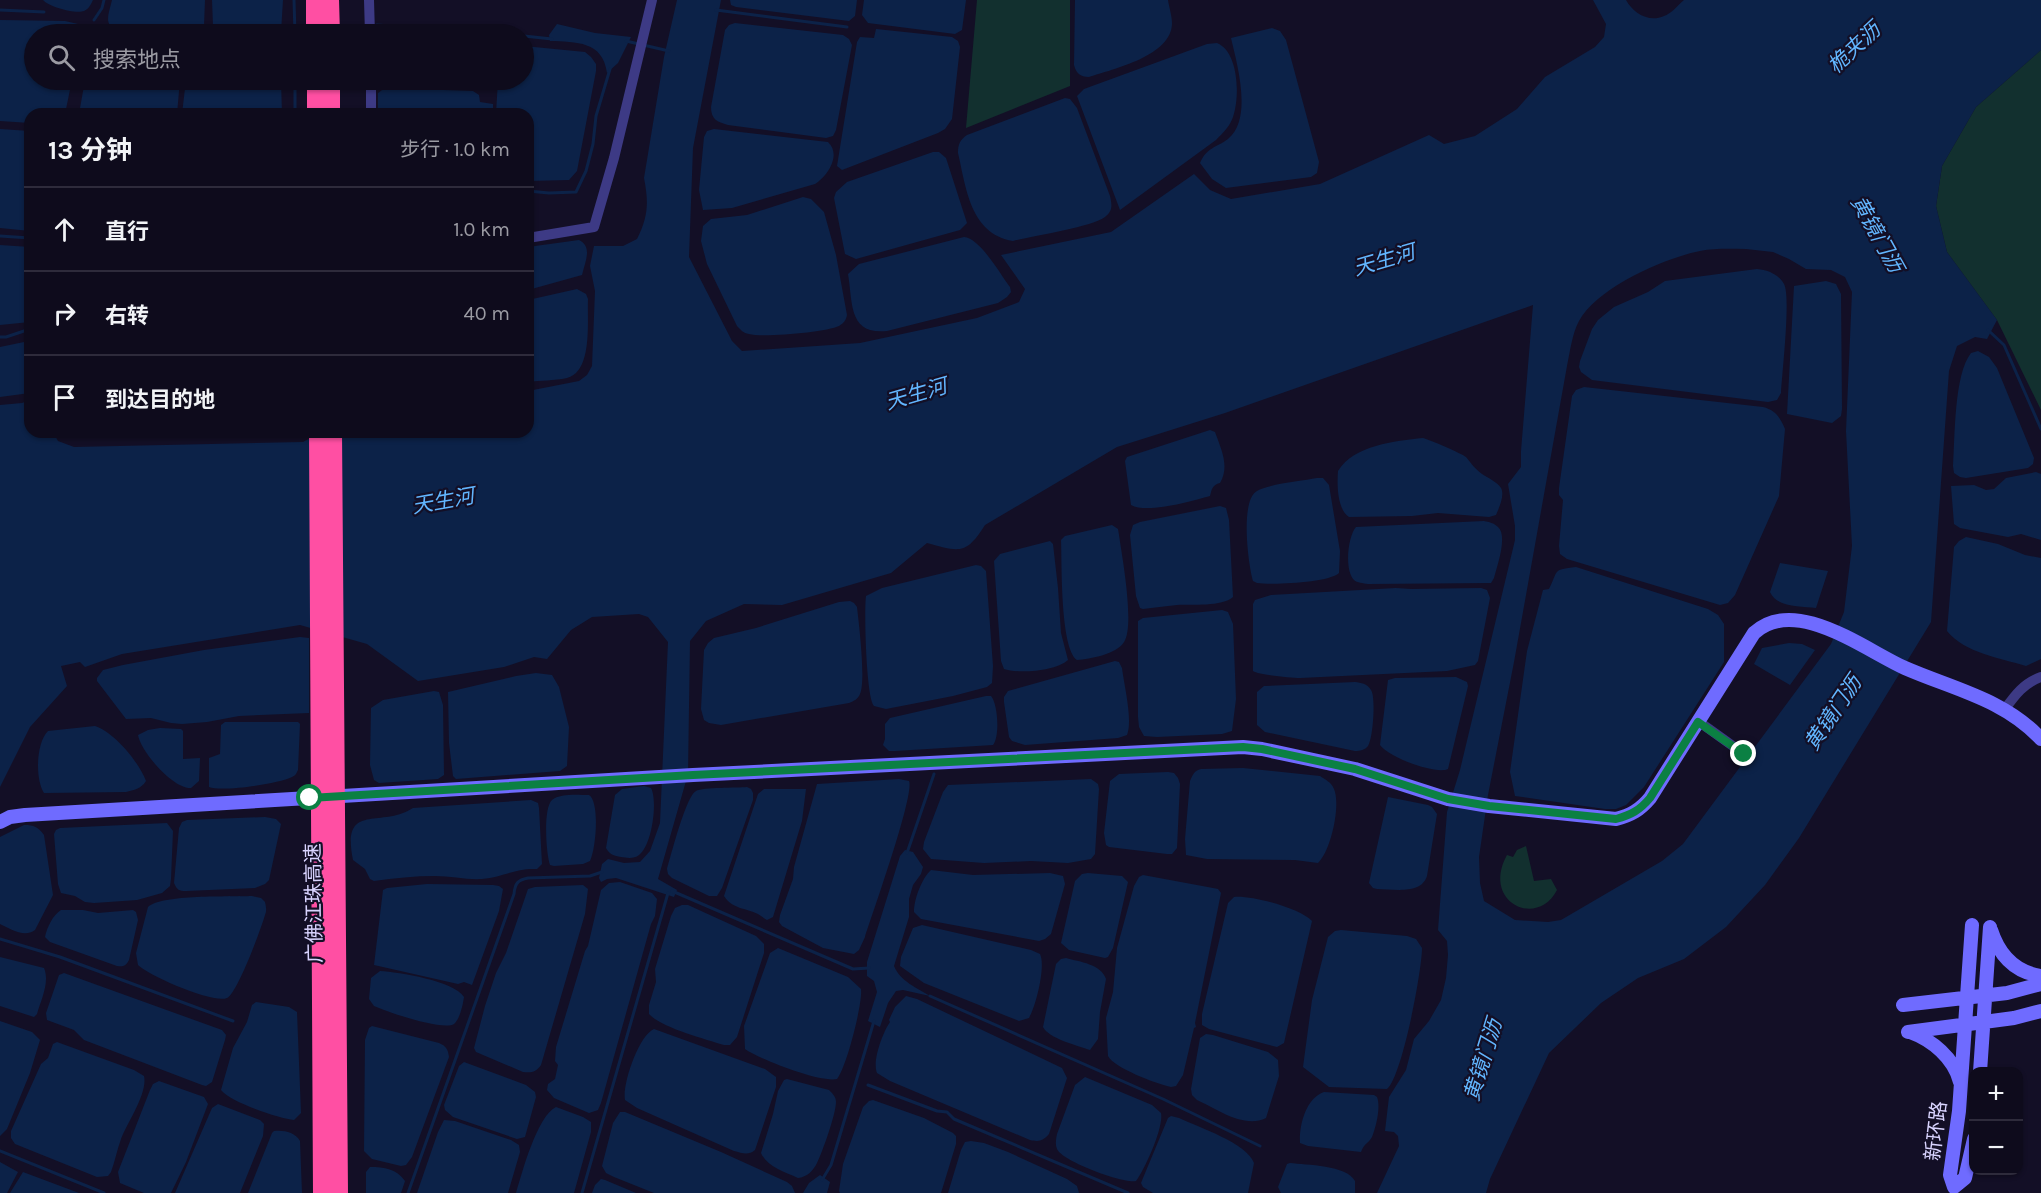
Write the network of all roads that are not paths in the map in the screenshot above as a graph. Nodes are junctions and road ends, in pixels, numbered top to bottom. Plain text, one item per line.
1 (315, 0) edge
2 (330, 0) edge
3 (369, 0) edge
4 (652, 0) edge
5 (315, 24) edge
6 (331, 24) edge
7 (370, 24) edge
8 (316, 90) edge
9 (331, 90) edge
10 (371, 90) edge
11 (316, 108) edge
12 (331, 108) edge
13 (372, 108) edge
14 (534, 237) edge
15 (318, 438) edge
16 (333, 438) edge
17 (2041, 676) edge
18 (2005, 709) junction
19 (1698, 722) junction
20 (2041, 739) edge
21 (1744, 754) dead end
22 (0, 822) edge
23 (328, 893) junction
24 (1972, 925) dead end
25 (2041, 976) edge
26 (2041, 984) edge
27 (1985, 995) junction
28 (1967, 997) junction
29 (1903, 1005) dead end
30 (2041, 1011) edge
31 (1984, 1022) junction
32 (1965, 1024) junction
33 (1980, 1067) edge
34 (1961, 1085) junction
35 (1969, 1161) edge
36 (1953, 1190) edge
37 (322, 1193) edge
38 (339, 1193) edge

1 - 5 highway
2 - 6 highway
3 - 7 street
4 - 14 street
8 - 11 highway
9 - 12 highway
10 - 13 street
15 - 23 highway, 广佛江珠高速
16 - 23 highway, 广佛江珠高速
17 - 18 street
18 - 19 street
18 - 20 street
19 - 21 street
19 - 22 street
23 - 37 highway, 广佛江珠高速
23 - 38 highway, 广佛江珠高速
24 - 28 street, 新环路
25 - 27 street
26 - 27 street
27 - 28 street
27 - 31 street
28 - 29 street
28 - 32 street, 新环路
30 - 31 street
31 - 32 street
31 - 33 street
32 - 34 street, 新环路
32 - 34 street
34 - 36 street, 新环路
35 - 36 street, 新环路

